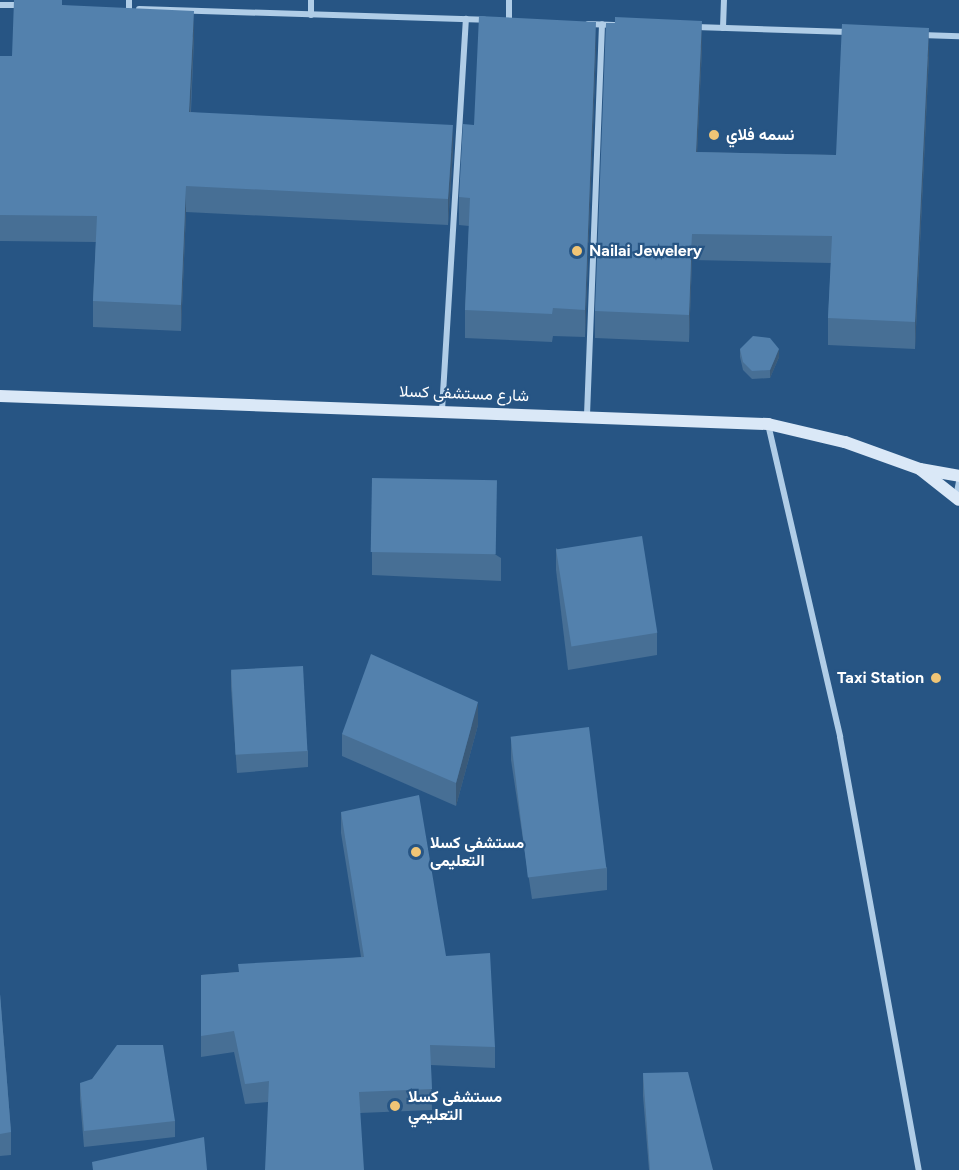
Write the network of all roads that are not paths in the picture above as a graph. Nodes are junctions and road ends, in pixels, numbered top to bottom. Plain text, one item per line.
1 (129, 0) edge
2 (311, 0) edge
3 (510, 0) edge
4 (724, 0) edge
5 (0, 5) edge
6 (35, 6) edge
7 (117, 8) edge
8 (129, 9) junction
9 (311, 15) junction
10 (466, 20) junction
11 (509, 21) junction
12 (521, 22) edge
13 (579, 24) edge
14 (602, 24) junction
15 (624, 25) edge
16 (690, 27) edge
17 (723, 28) junction
18 (853, 32) edge
19 (912, 34) edge
20 (959, 36) edge
21 (0, 396) edge
22 (442, 410) junction
23 (587, 415) junction
24 (768, 423) junction
25 (920, 469) junction
26 (959, 476) edge
27 (959, 481) edge
28 (957, 498) edge
29 (919, 1170) edge

1 - 8 street
2 - 9 street
3 - 11 street
4 - 17 street
5 - 6 street
7 - 8 street
8 - 9 street
9 - 10 street
10 - 11 street
10 - 22 street
11 - 12 street
13 - 14 street
14 - 15 street
14 - 23 street
16 - 17 street
17 - 18 street
19 - 20 street
21 - 22 main road, شارع مستشفى كسلا
22 - 23 main road, شارع مستشفى كسلا
23 - 24 main road, شارع مستشفى كسلا
24 - 25 main road, شارع مستشفى كسلا
24 - 29 street
25 - 26 main road
25 - 28 main road
27 - 28 street

